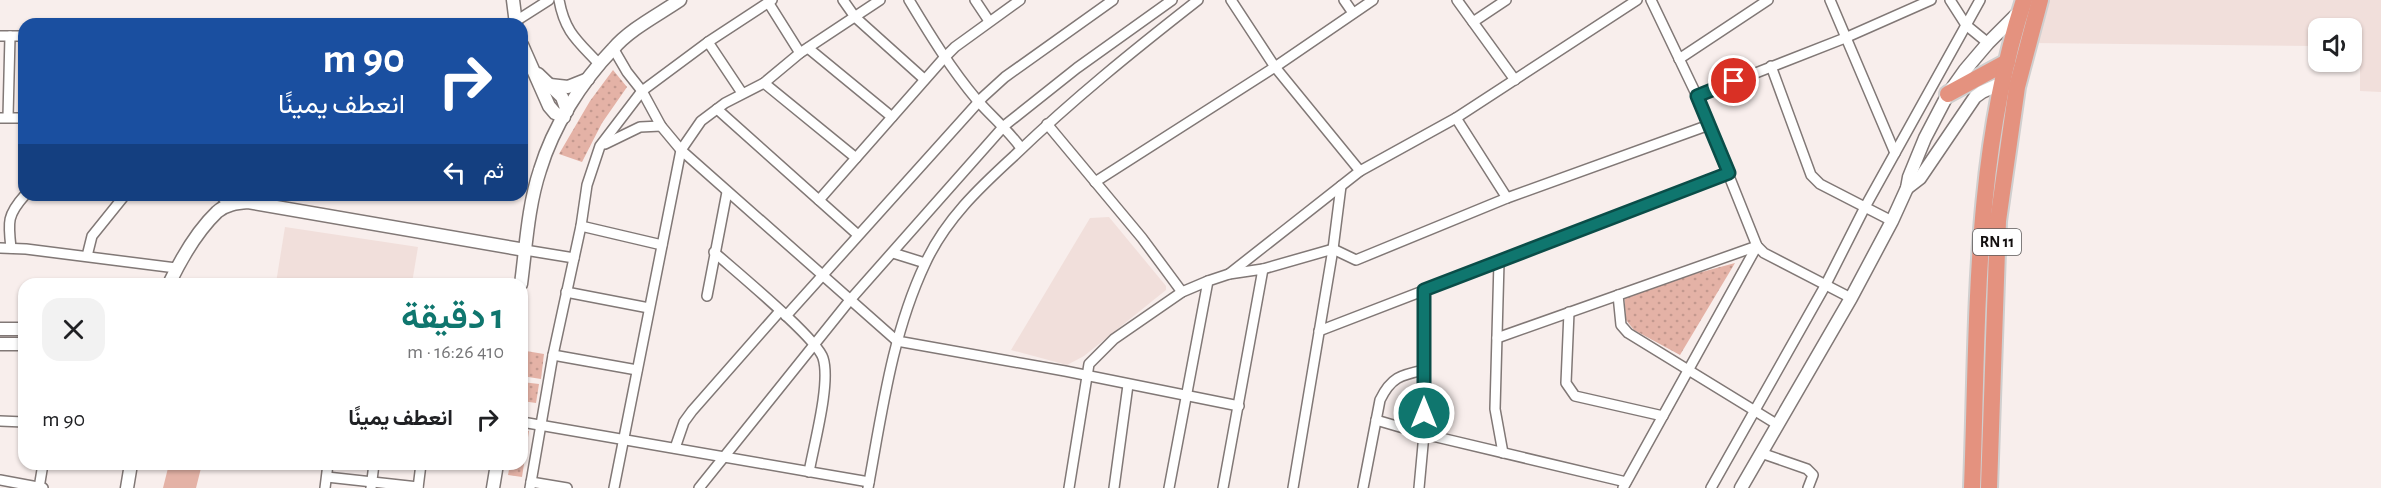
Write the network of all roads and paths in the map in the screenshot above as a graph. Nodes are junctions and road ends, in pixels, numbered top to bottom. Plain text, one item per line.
1 (513, 0) edge
2 (549, 0) edge
3 (559, 0) edge
4 (680, 0) edge
5 (843, 0) edge
6 (880, 0) edge
7 (909, 0) edge
8 (975, 0) edge
9 (1020, 0) edge
10 (1113, 0) edge
11 (1172, 0) edge
12 (1198, 0) edge
13 (1231, 0) edge
14 (1344, 0) edge
15 (1372, 0) edge
16 (1457, 0) edge
17 (1506, 0) edge
18 (1637, 0) edge
19 (1651, 0) edge
20 (1768, 0) edge
21 (1830, 0) edge
22 (1931, 0) edge
23 (1950, 0) edge
24 (1980, 0) edge
25 (2040, 0) edge
26 (770, 1) edge
27 (2022, 6) edge
28 (1353, 13) junction
29 (855, 17) junction
30 (515, 18) edge
31 (522, 18) edge
32 (989, 21) junction
33 (1473, 22) junction
34 (1966, 25) junction
35 (0, 36) edge
36 (10, 36) junction
37 (18, 36) edge
38 (1845, 38) junction
39 (708, 42) junction
40 (1988, 43) junction
41 (613, 48) junction
42 (804, 51) junction
43 (528, 58) edge
44 (944, 58) junction
45 (1679, 59) junction
46 (2007, 62) junction
47 (600, 65) junction
48 (1771, 66) junction
49 (1275, 67) junction
50 (591, 76) junction
51 (924, 79) junction
52 (1515, 80) junction
53 (764, 82) junction
54 (2002, 83) junction
55 (546, 88) junction
56 (642, 91) junction
57 (742, 93) junction
58 (1948, 94) junction
59 (1697, 96) junction
60 (979, 102) junction
61 (717, 108) junction
62 (565, 114) junction
63 (4, 117) edge
64 (892, 117) junction
65 (1456, 118) junction
66 (1047, 124) junction
67 (1709, 125) junction
68 (661, 126) junction
69 (1004, 126) junction
70 (554, 134) junction
71 (600, 146) junction
72 (1021, 148) junction
73 (681, 150) junction
74 (1894, 153) junction
75 (856, 158) junction
76 (1360, 171) junction
77 (1729, 173) junction
78 (1095, 182) junction
79 (1341, 186) junction
80 (1907, 188) junction
81 (727, 192) junction
82 (1507, 198) junction
83 (819, 200) junction
84 (20, 201) edge
85 (120, 201) edge
86 (224, 201) edge
87 (1865, 207) junction
88 (1892, 221) junction
89 (580, 226) junction
90 (858, 235) junction
91 (662, 245) junction
92 (1756, 246) junction
93 (0, 248) edge
94 (11, 248) junction
95 (1333, 249) junction
96 (525, 250) junction
97 (714, 252) junction
98 (893, 253) junction
99 (87, 256) junction
100 (574, 258) junction
101 (1499, 262) junction
102 (925, 263) junction
103 (177, 268) junction
104 (1263, 269) junction
105 (1229, 274) junction
106 (822, 275) junction
107 (172, 278) edge
108 (522, 278) edge
109 (1208, 280) junction
110 (1825, 286) junction
111 (1424, 290) junction
112 (566, 292) junction
113 (1182, 292) junction
114 (1618, 295) junction
115 (706, 296) dead end
116 (1851, 298) junction
117 (850, 300) junction
118 (649, 308) junction
119 (1569, 312) junction
120 (783, 314) junction
121 (0, 329) edge
122 (18, 329) edge
123 (1319, 331) junction
124 (1497, 338) junction
125 (897, 341) junction
126 (0, 344) edge
127 (18, 344) edge
128 (814, 344) junction
129 (553, 355) junction
130 (637, 370) junction
131 (1424, 370) junction
132 (1688, 370) junction
133 (1087, 376) junction
134 (1128, 385) junction
135 (1185, 396) junction
136 (1239, 406) junction
137 (1754, 412) junction
138 (1663, 416) junction
139 (0, 420) edge
140 (1376, 420) junction
141 (18, 422) edge
142 (528, 423) edge
143 (541, 424) junction
144 (1778, 425) junction
145 (1424, 434) junction
146 (623, 439) junction
147 (675, 448) junction
148 (1503, 453) junction
149 (1761, 453) junction
150 (722, 456) junction
151 (42, 470) edge
152 (130, 470) edge
153 (328, 470) edge
154 (373, 470) edge
155 (420, 470) edge
156 (496, 470) edge
157 (809, 472) junction
158 (327, 477) junction
159 (0, 480) edge
160 (372, 485) edge
161 (530, 485) edge
162 (868, 485) edge
163 (1624, 485) edge
164 (40, 488) edge
165 (127, 488) edge
166 (325, 488) edge
167 (418, 488) edge
168 (494, 488) edge
169 (567, 488) edge
170 (614, 488) edge
171 (699, 488) edge
172 (1069, 488) edge
173 (1114, 488) edge
174 (1169, 488) edge
175 (1223, 488) edge
176 (1293, 488) edge
177 (1363, 488) edge
178 (1419, 488) edge
179 (1711, 488) edge
180 (1741, 488) edge
181 (1808, 488) edge
182 (1972, 488) edge
183 (1989, 488) edge

1 - 30 street
2 - 31 street
3 - 47 street
4 - 41 street
5 - 29 street
6 - 29 street
7 - 44 street
8 - 32 street
9 - 32 street
10 - 60 street
11 - 69 street
12 - 66 street
13 - 49 street
14 - 28 street
15 - 28 street
16 - 33 street
17 - 33 street
18 - 52 street
19 - 45 street
20 - 45 street
21 - 38 street
22 - 38 street
23 - 34 street
24 - 34 street
25 - 183 highway, RN 11
26 - 39 street
26 - 42 street
27 - 40 street
27 - 46 highway, RN 11
28 - 49 street
29 - 42 street
29 - 51 street
32 - 44 street
33 - 52 street
34 - 40 street
34 - 74 street
35 - 36 street
36 - 37 street
36 - 63 street
38 - 48 street
38 - 74 street
39 - 56 street
39 - 57 street
40 - 58 street
41 - 47 street
41 - 56 street
42 - 53 street
42 - 64 street
43 - 55 street
44 - 51 street
44 - 60 street
45 - 59 street
46 - 54 highway, RN 11
46 - 58 highway
47 - 50 street
48 - 59 street
48 - 87 street
49 - 76 street
49 - 78 street
50 - 55 street
50 - 62 street
51 - 64 street
52 - 65 street
53 - 57 street
53 - 75 street
54 - 80 street
54 - 182 highway, RN 11
55 - 62 street
55 - 70 street
56 - 68 street
56 - 71 street
57 - 61 street
58 - 80 street
59 - 67 street
60 - 69 street
60 - 90 street
61 - 73 street
61 - 83 street
62 - 70 street
64 - 75 street
65 - 76 street
65 - 82 street
66 - 72 street
66 - 78 street
67 - 77 street
67 - 82 street
68 - 71 street
68 - 73 street
69 - 72 street
69 - 98 street
70 - 96 street
71 - 89 street
72 - 102 street
73 - 81 street
73 - 91 street
74 - 87 street
75 - 83 street
76 - 79 street
77 - 92 street
77 - 101 street
78 - 113 street
79 - 95 street
79 - 105 street
80 - 88 street
81 - 97 street
81 - 106 street
82 - 95 street
83 - 90 street
84 - 94 street
85 - 99 street
86 - 96 street
86 - 103 street
87 - 88 street
87 - 110 street
88 - 116 street
89 - 91 street
89 - 100 street
90 - 106 street
91 - 118 street
92 - 110 street
92 - 114 street
92 - 132 street
93 - 94 street
94 - 99 street
95 - 104 street
95 - 123 street
96 - 100 street
96 - 108 street
97 - 115 street
97 - 120 street
98 - 102 street
98 - 117 street
99 - 103 street
100 - 112 street
101 - 111 street
101 - 124 street
102 - 125 street
103 - 107 street
104 - 105 street
104 - 136 street
105 - 109 street
106 - 117 street
106 - 120 street
109 - 113 street
109 - 135 street
110 - 116 street
110 - 137 street
111 - 123 street
111 - 131 street
112 - 118 street
112 - 129 street
113 - 133 street
114 - 119 street
114 - 132 street
116 - 144 street
117 - 125 street
117 - 128 street
118 - 130 street
119 - 124 street
119 - 138 street
120 - 128 street
120 - 147 street
121 - 122 street
123 - 176 street
124 - 148 street
125 - 133 street
125 - 162 street
126 - 127 street
128 - 150 street
128 - 157 street
129 - 130 street
129 - 143 street
130 - 146 street
131 - 140 street
131 - 145 street
132 - 137 street
132 - 138 street
133 - 134 street
133 - 172 street
134 - 135 street
134 - 173 street
135 - 136 street
135 - 174 street
136 - 175 street
137 - 144 street
137 - 179 street
138 - 163 street
139 - 141 street
140 - 145 street
140 - 177 street
142 - 143 street
143 - 146 street
143 - 161 street
144 - 149 street
145 - 148 street
145 - 178 street
146 - 147 street
146 - 170 street
147 - 150 street
148 - 163 street
149 - 180 street
149 - 181 street
150 - 157 street
150 - 171 street
151 - 164 street
152 - 165 street
153 - 158 street
154 - 160 street
155 - 167 street
156 - 168 street
157 - 162 street
158 - 160 street
158 - 166 street
159 - 164 street
160 - 167 street
161 - 169 street

